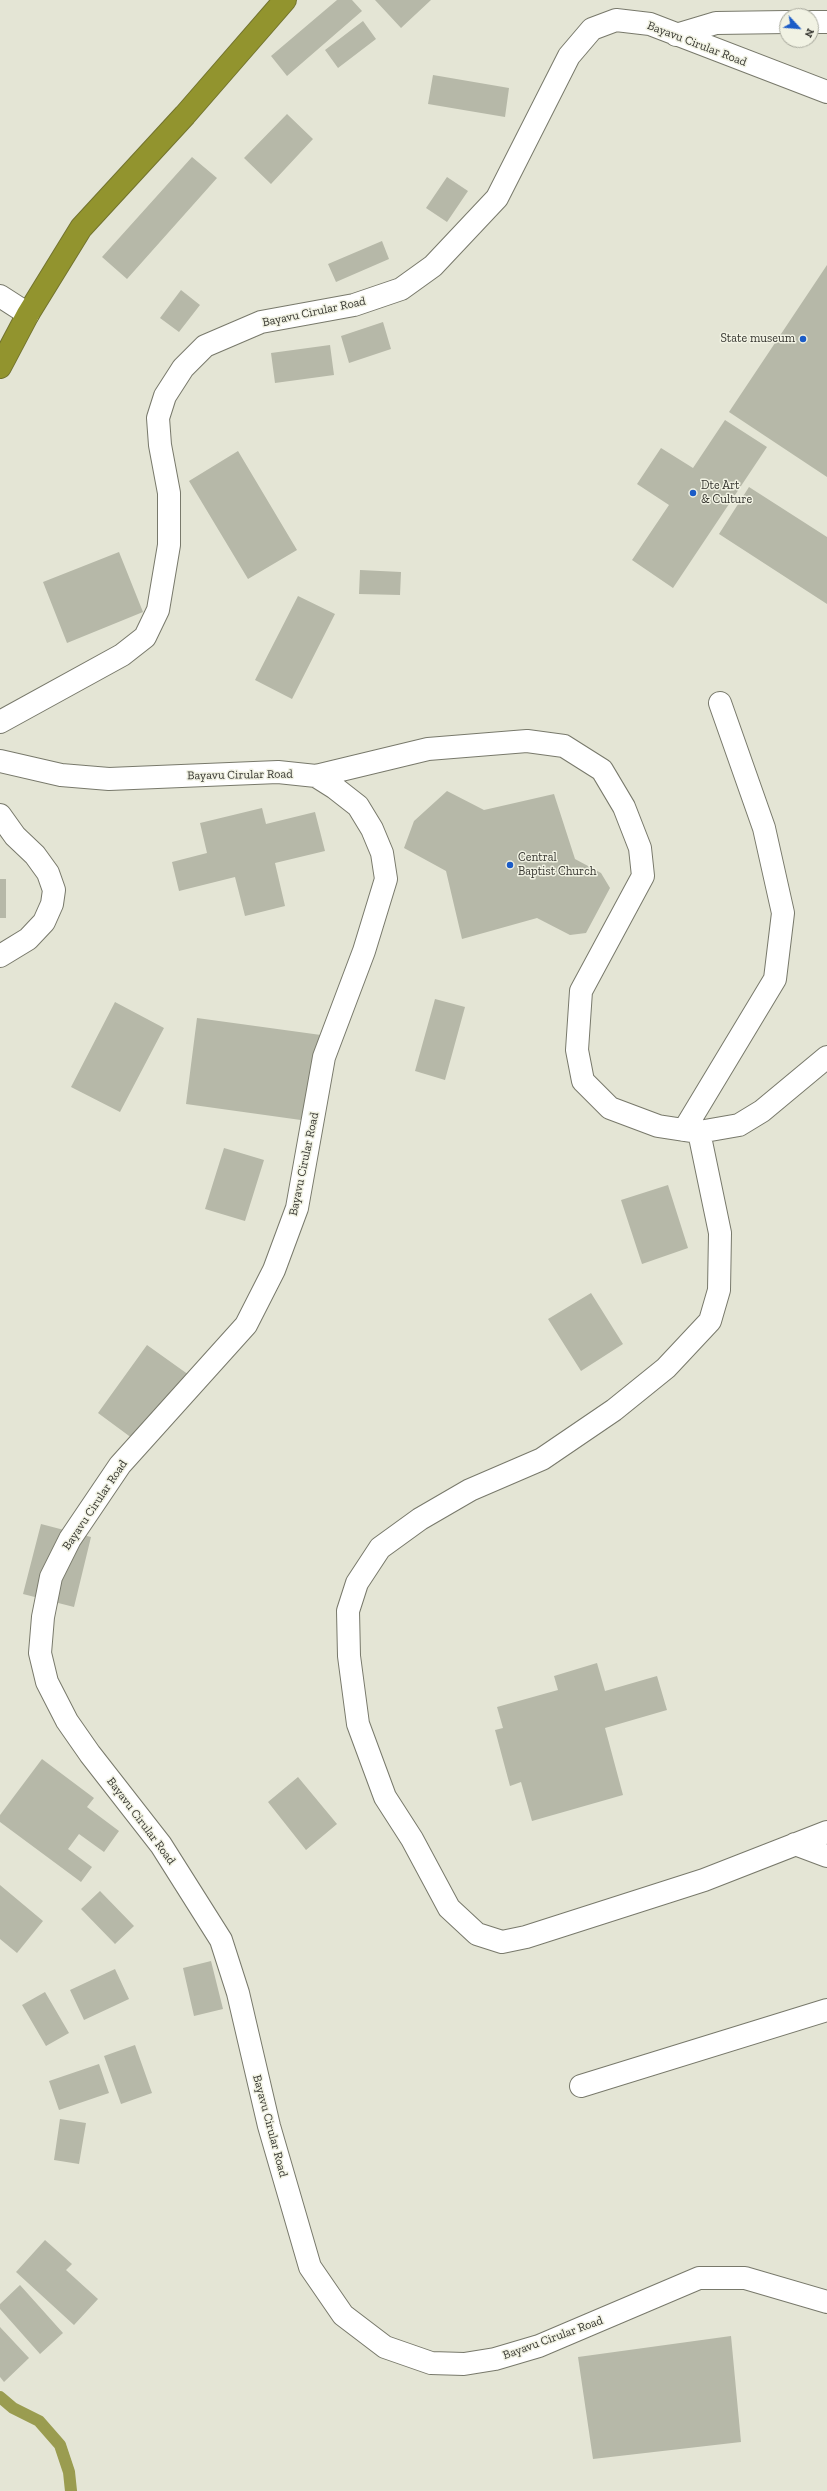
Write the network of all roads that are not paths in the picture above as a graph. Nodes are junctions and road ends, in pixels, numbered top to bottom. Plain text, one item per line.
1 (285, 0) edge
2 (779, 22) edge
3 (676, 35) junction
4 (827, 92) edge
5 (0, 296) edge
6 (28, 314) junction
7 (0, 367) edge
8 (720, 703) dead end
9 (0, 722) edge
10 (0, 761) edge
11 (316, 776) junction
12 (0, 815) edge
13 (0, 956) edge
14 (827, 1057) edge
15 (691, 1131) junction
16 (827, 1832) edge
17 (795, 1844) junction
18 (827, 1856) edge
19 (827, 2010) edge
20 (581, 2086) dead end
21 (827, 2302) edge

1 - 6 highway
2 - 3 street
3 - 4 street, Bayavu Cirular Road
3 - 9 street, Bayavu Cirular Road
5 - 6 street
6 - 7 highway
8 - 15 street
10 - 11 street, Bayavu Cirular Road
11 - 15 street
11 - 21 street, Bayavu Cirular Road
12 - 13 street
14 - 15 street
15 - 17 street
16 - 17 street
17 - 18 street
19 - 20 street

